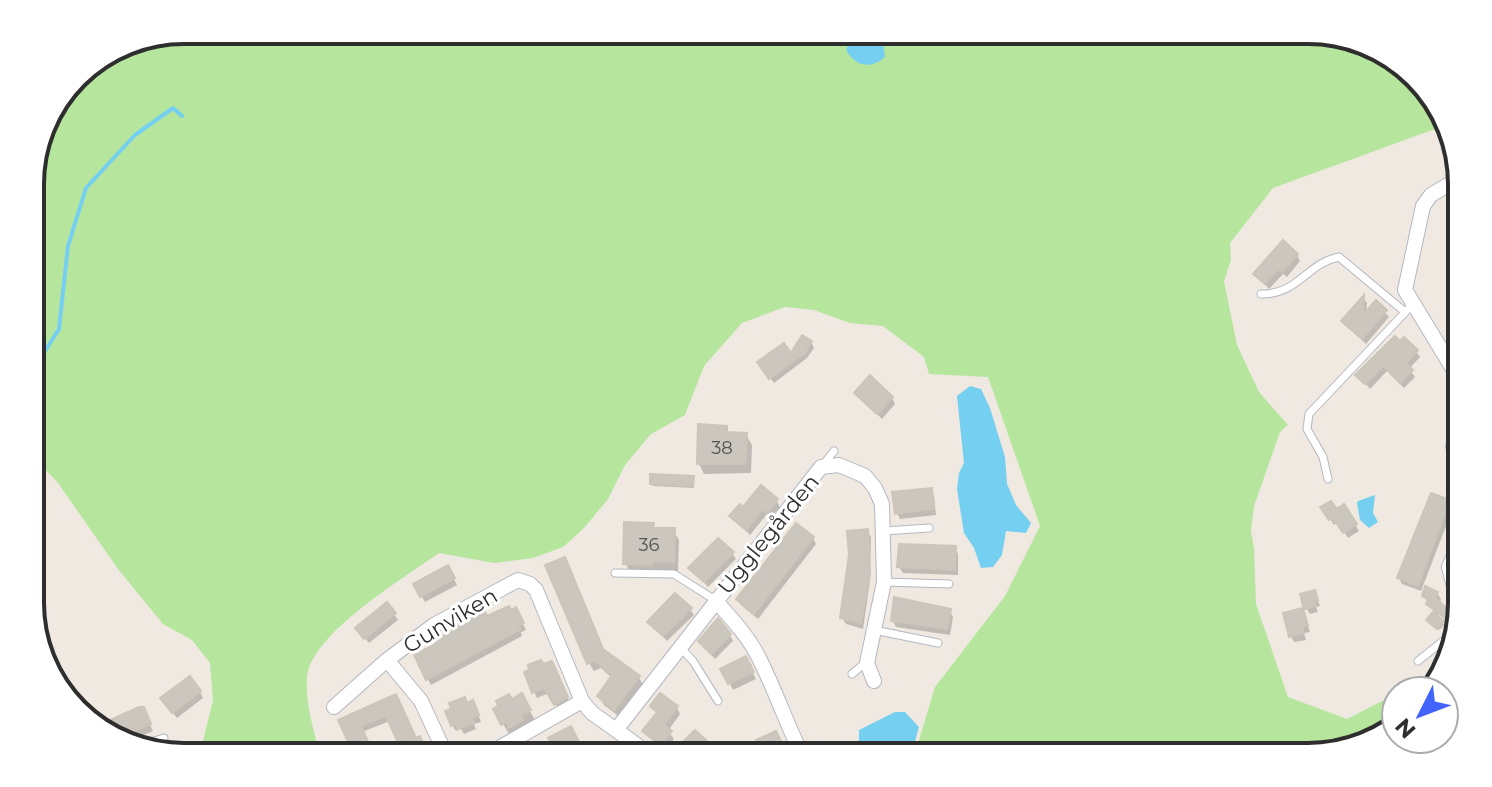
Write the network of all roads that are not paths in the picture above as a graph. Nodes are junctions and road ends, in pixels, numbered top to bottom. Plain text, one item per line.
1 (1448, 185) edge
2 (1261, 294) dead end
3 (1408, 309) junction
4 (1448, 364) edge
5 (1328, 479) dead end
6 (929, 528) dead end
7 (884, 531) junction
8 (615, 573) dead end
9 (884, 582) junction
10 (949, 584) dead end
11 (715, 600) junction
12 (874, 630) junction
13 (1442, 642) edge
14 (938, 643) dead end
15 (679, 647) junction
16 (387, 660) junction
17 (867, 660) junction
18 (1418, 661) dead end
19 (852, 674) dead end
20 (874, 681) dead end
21 (582, 701) junction
22 (718, 701) dead end
23 (334, 707) dead end
24 (616, 730) junction
25 (164, 738) dead end
26 (157, 740) edge
27 (440, 743) edge
28 (508, 743) edge
29 (634, 743) edge
30 (796, 743) edge

1 - 3 street
2 - 3 lane
3 - 4 street
3 - 5 lane
6 - 7 lane
7 - 9 street, Ugglegården
7 - 11 street, Ugglegården
8 - 11 lane, Ugglegården
9 - 10 lane
9 - 12 street, Ugglegården
11 - 15 street, Ugglegården
11 - 30 street, Ugglegården
12 - 14 lane
12 - 17 street, Ugglegården
13 - 18 lane
15 - 22 lane
15 - 24 street, Ugglegården
16 - 21 street, Gunviken
16 - 23 street, Gunviken
16 - 27 street, Gunviken
17 - 19 lane
17 - 20 street
21 - 24 street, Gunviken
21 - 28 street
24 - 29 street
25 - 26 lane

